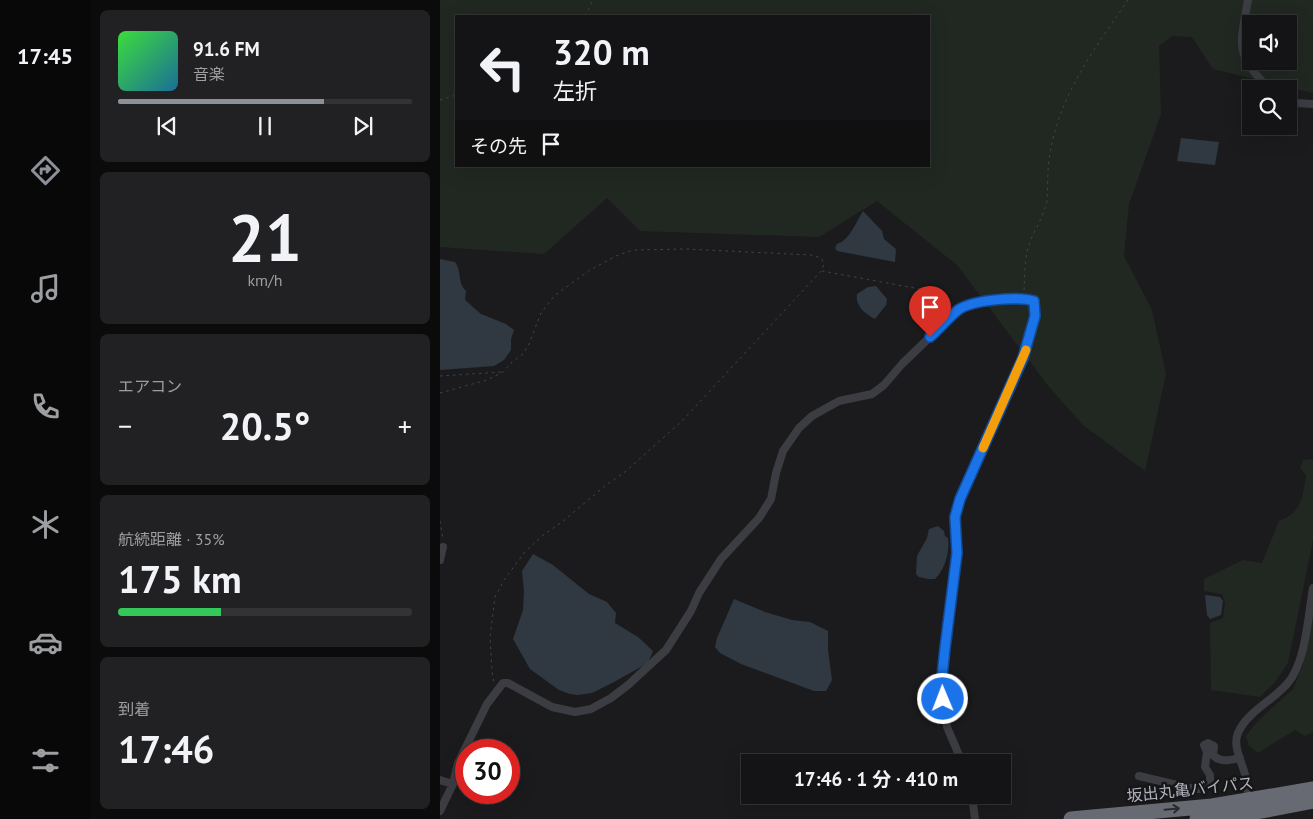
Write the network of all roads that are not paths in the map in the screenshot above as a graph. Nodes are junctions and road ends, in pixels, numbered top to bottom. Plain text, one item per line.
1 (1248, 0) edge
2 (1261, 80) edge
3 (1297, 104) edge
4 (1313, 104) edge
5 (444, 546) road end
6 (440, 560) edge
7 (1313, 588) edge
8 (959, 754) edge
9 (1240, 758) junction
10 (1139, 776) dead end
11 (440, 780) edge
12 (453, 784) junction
13 (1313, 789) edge
14 (1248, 801) junction
15 (1313, 801) edge
16 (973, 804) edge
17 (440, 811) edge
18 (975, 819) edge
19 (1071, 819) edge
20 (1197, 819) edge

1 - 2 street
3 - 4 street
5 - 6 street
7 - 9 street
8 - 12 street
9 - 10 street
9 - 14 street
11 - 12 street
12 - 17 street
13 - 14 highway, 坂出丸亀バイパス
19 -> 14 highway, 坂出丸亀バイパス
15 - 20 highway, 坂出丸亀バイパス
16 - 18 street

